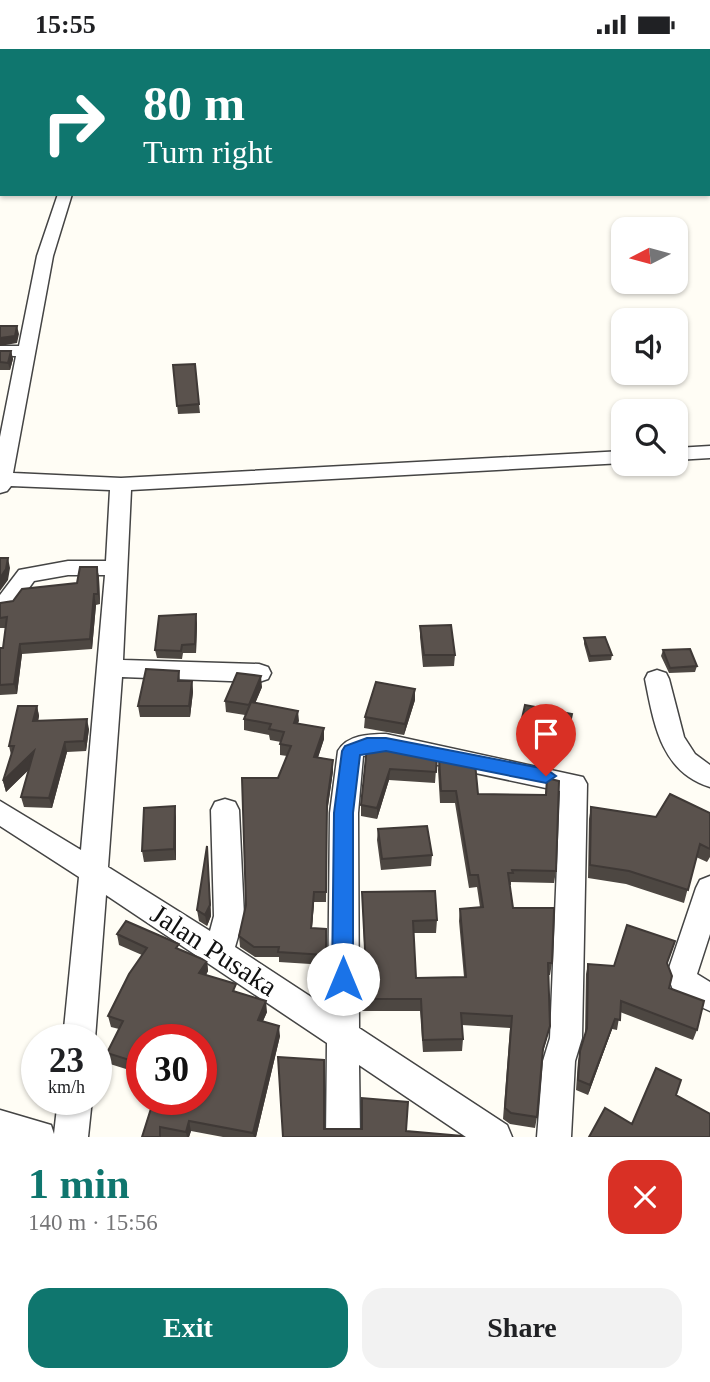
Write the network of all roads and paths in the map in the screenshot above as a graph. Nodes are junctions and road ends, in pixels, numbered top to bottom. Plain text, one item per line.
1 (64, 196) edge
2 (0, 351) edge
3 (27, 351) junction
4 (8, 409) edge
5 (710, 452) edge
6 (688, 453) edge
7 (611, 458) edge
8 (1, 482) edge
9 (121, 484) junction
10 (116, 568) junction
11 (5, 605) edge
12 (110, 668) junction
13 (259, 673) edge
14 (657, 679) dead end
15 (710, 777) edge
16 (225, 810) dead end
17 (0, 812) edge
18 (93, 873) junction
19 (710, 888) edge
20 (218, 951) junction
21 (710, 997) edge
22 (80, 1024) edge
23 (342, 1035) junction
24 (73, 1115) edge
25 (0, 1126) edge
26 (39, 1137) edge
27 (71, 1137) edge
28 (343, 1137) edge
29 (495, 1137) edge
30 (554, 1137) edge

1 - 3 street
2 - 3 street
3 - 4 street
4 - 8 street
5 - 6 street
7 - 9 street
8 - 9 street
9 - 10 street
10 - 11 street
10 - 12 street
12 - 13 street
12 - 18 street
14 - 15 street
16 - 20 street
17 - 18 street, Jalan Pusaka
18 - 20 street, Jalan Pusaka
18 - 22 street
19 - 21 street
20 - 23 street, Jalan Pusaka
23 - 28 street
23 - 29 street, Jalan Pusaka
23 - 30 street
24 - 27 street
25 - 26 street

